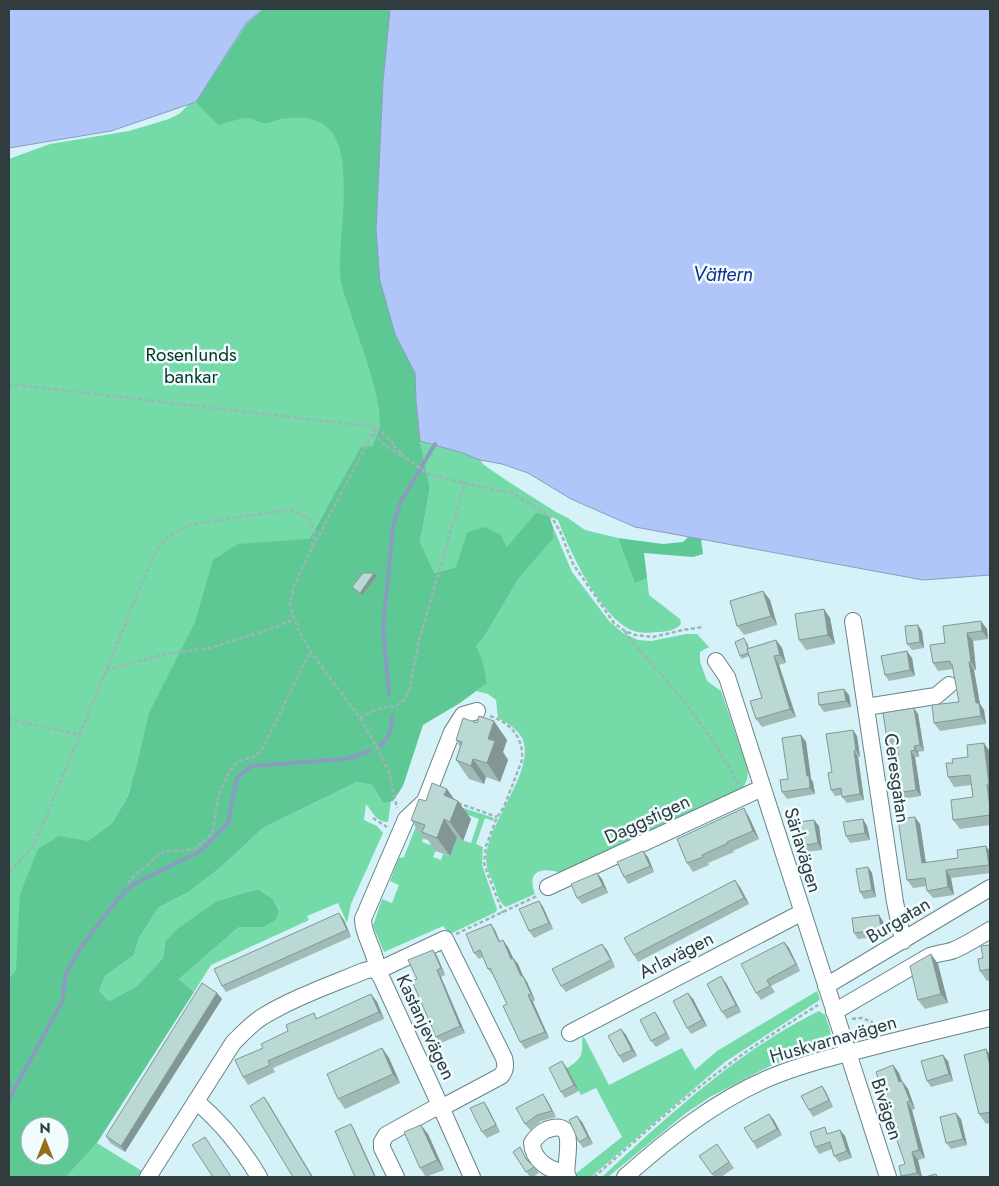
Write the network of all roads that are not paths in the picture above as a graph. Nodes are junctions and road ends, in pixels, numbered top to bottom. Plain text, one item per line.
1 (853, 621) dead end
2 (716, 660) dead end
3 (949, 685) dead end
4 (866, 707) junction
5 (478, 712) road end
6 (762, 788) junction
7 (548, 887) road end
8 (990, 888) edge
9 (802, 913) junction
10 (990, 930) edge
11 (903, 941) junction
12 (377, 971) junction
13 (830, 999) junction
14 (990, 1018) edge
15 (570, 1033) dead end
16 (848, 1053) junction
17 (196, 1101) junction
18 (441, 1106) junction
19 (148, 1177) edge
20 (259, 1177) edge
21 (396, 1177) edge
22 (472, 1177) edge
23 (625, 1177) edge
24 (888, 1177) edge

1 - 4 street, Ceresgatan
2 - 6 street, Särlavägen
3 - 4 street
4 - 11 street, Ceresgatan
5 - 12 street
6 - 7 street, Daggstigen
6 - 9 street, Särlavägen
8 - 11 street, Burgatan
9 - 13 street, Särlavägen
9 - 15 street, Arlavägen
10 - 13 street
11 - 13 street, Burgatan
12 - 17 street, Kastanjevägen
12 - 18 street, Kastanjevägen
12 - 18 street
13 - 16 street, Särlavägen
14 - 16 street, Huskvarnavägen
16 - 23 street, Huskvarnavägen
16 - 24 street, Bivägen
17 - 19 street, Kastanjevägen
17 - 20 street
18 - 21 street
18 - 22 street, Kastanjevägen

